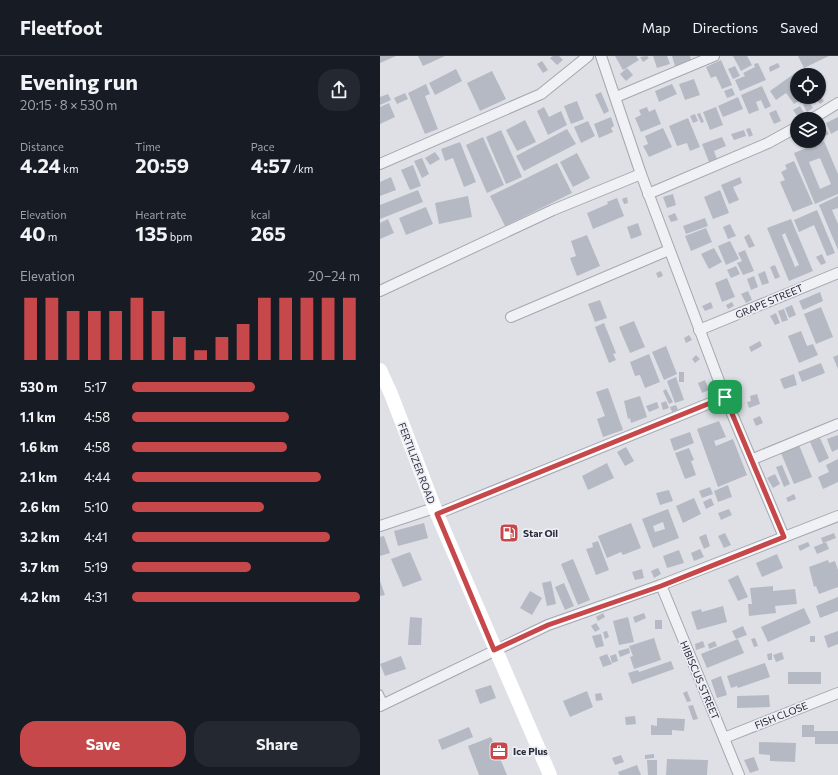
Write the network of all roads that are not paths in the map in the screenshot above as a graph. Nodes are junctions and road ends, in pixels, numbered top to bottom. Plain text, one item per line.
1 (588, 56) edge
2 (601, 56) edge
3 (714, 56) edge
4 (616, 97) junction
5 (838, 104) edge
6 (824, 112) edge
7 (790, 131) edge
8 (380, 164) edge
9 (641, 174) junction
10 (648, 194) junction
11 (669, 250) junction
12 (838, 273) edge
13 (380, 291) edge
14 (511, 317) dead end
15 (699, 330) junction
16 (380, 370) edge
17 (725, 397) junction
18 (838, 424) edge
19 (753, 459) junction
20 (435, 511) junction
21 (838, 516) edge
22 (380, 526) edge
23 (784, 537) junction
24 (661, 586) junction
25 (494, 650) junction
26 (838, 692) edge
27 (380, 693) edge
28 (382, 705) edge
29 (724, 738) junction
30 (550, 775) edge
31 (740, 775) edge

1 - 8 street
2 - 4 street
3 - 4 street
4 - 9 street
5 - 6 street
7 - 10 street
9 - 10 street
9 - 13 street
10 - 11 street
11 - 14 street
11 - 15 street
12 - 15 street, GRAPE STREET
15 - 17 street
16 - 20 street, FERTILIZER ROAD
17 - 19 street
17 - 20 street
18 - 19 street
19 - 23 street
20 - 22 street
20 - 25 street, FERTILIZER ROAD
21 - 23 street
23 - 24 street
24 - 25 street
24 - 29 street, HIBISCUS STREET
25 - 28 street
25 - 30 street, FERTILIZER ROAD
26 - 29 street, FISH CLOSE
27 - 28 lane
29 - 31 street, HIBISCUS STREET

